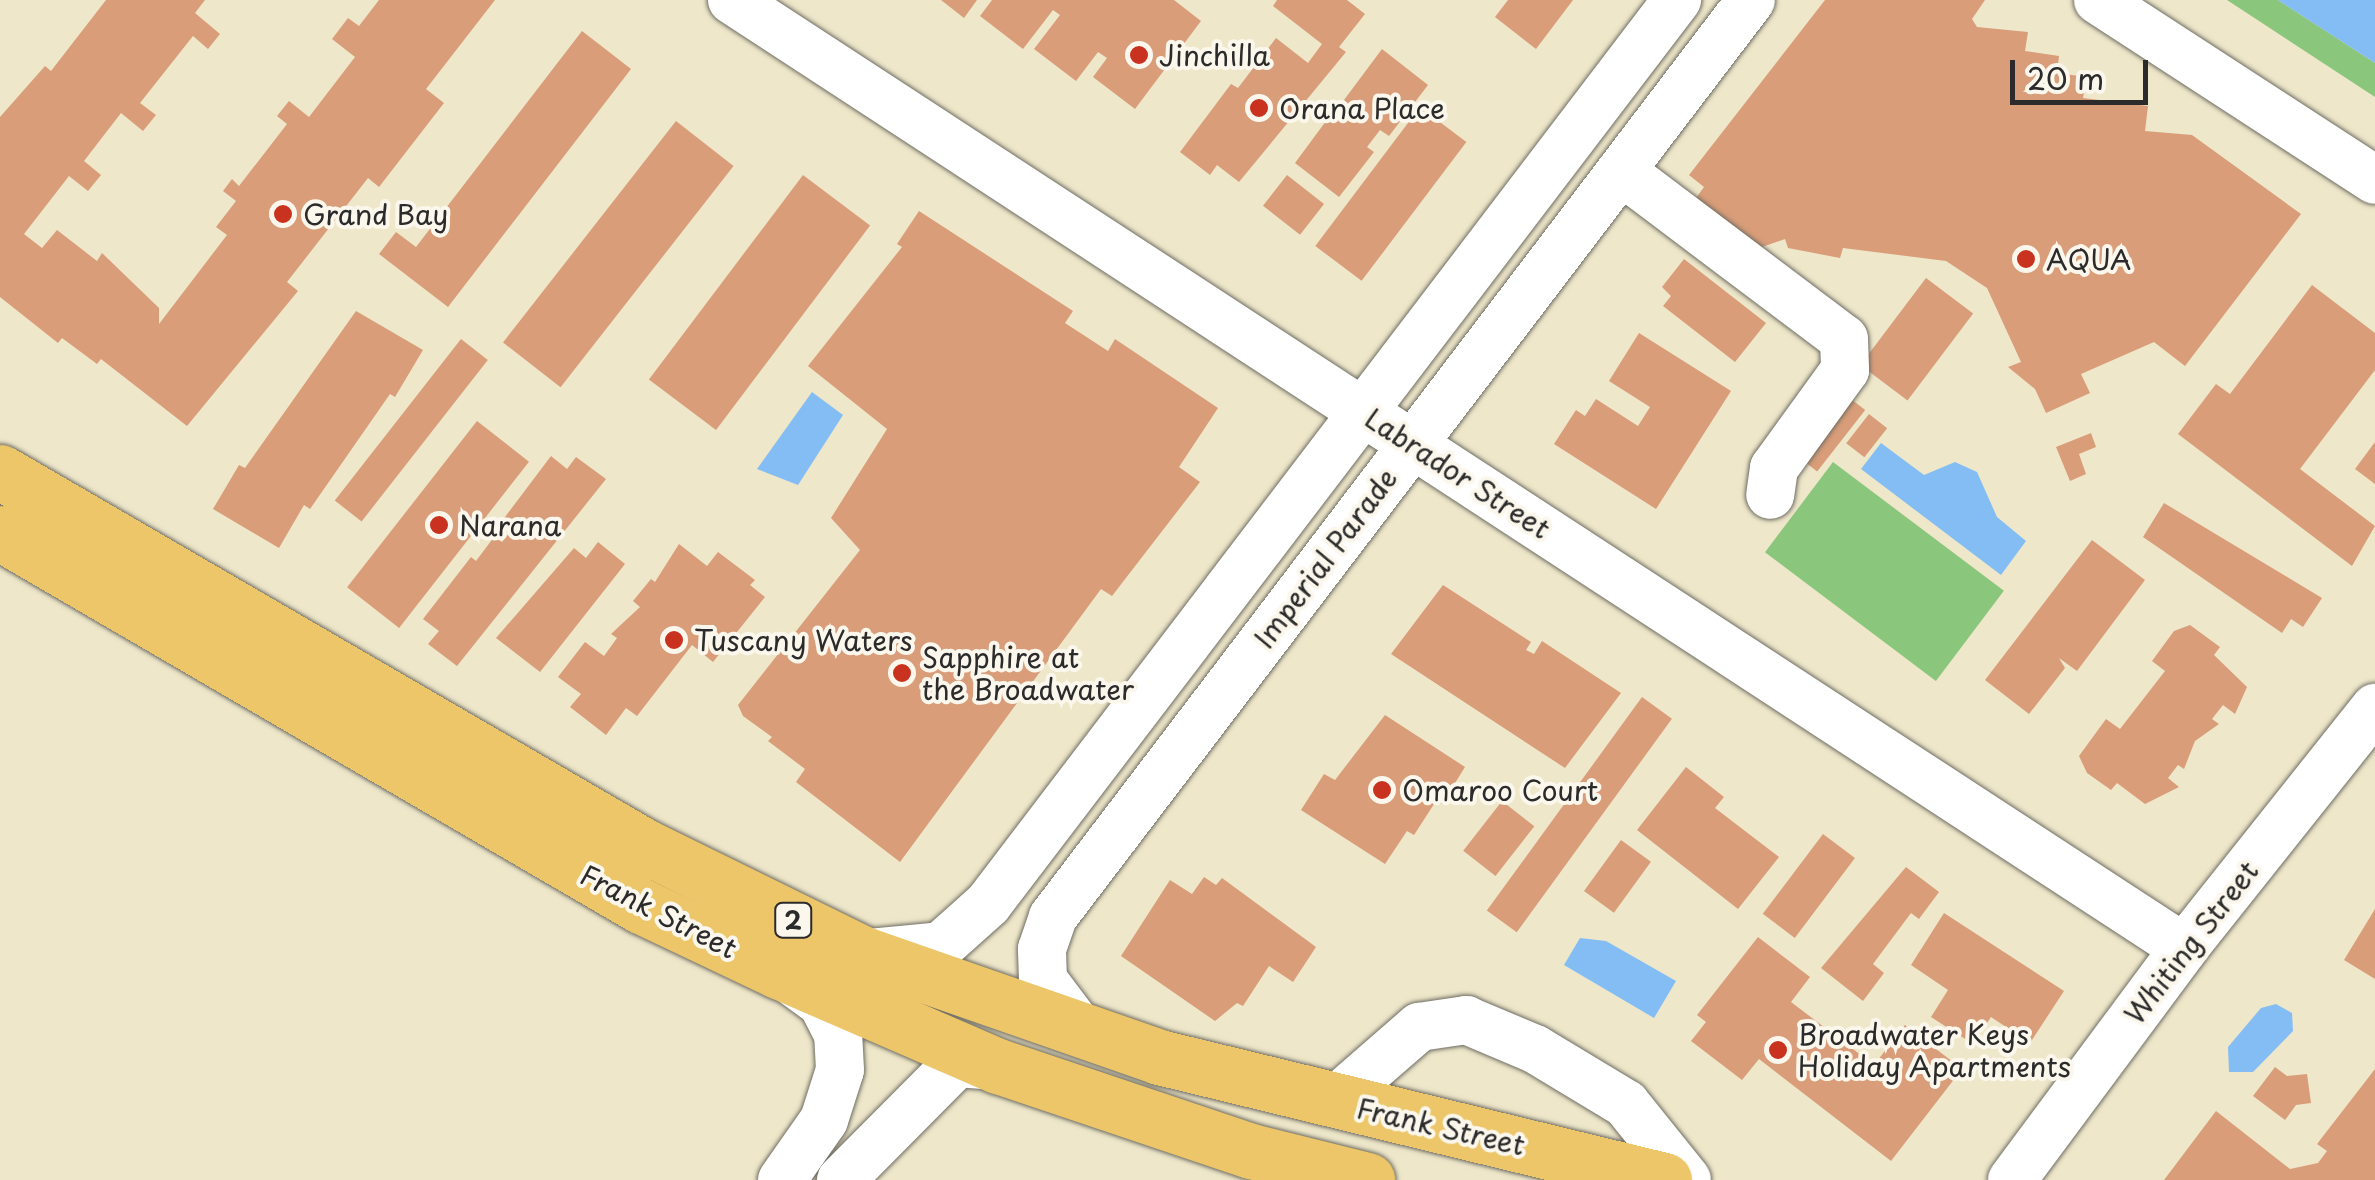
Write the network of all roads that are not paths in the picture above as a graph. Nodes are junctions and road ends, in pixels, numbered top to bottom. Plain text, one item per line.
1 (732, 0) edge
2 (1677, 0) edge
3 (1751, 0) edge
4 (2098, 0) edge
5 (1621, 171) junction
6 (2375, 180) edge
7 (1360, 409) junction
8 (1412, 444) junction
9 (0, 472) edge
10 (1770, 495) dead end
11 (0, 533) edge
12 (2375, 708) edge
13 (2184, 948) junction
14 (861, 953) junction
15 (778, 971) junction
16 (1082, 1033) junction
17 (998, 1066) junction
18 (1334, 1101) junction
19 (782, 1180) edge
20 (841, 1180) edge
21 (1367, 1180) edge
22 (1664, 1180) edge
23 (1687, 1180) edge
24 (2012, 1180) edge

1 - 7 street, Labrador Street
2 - 7 street
3 - 5 street, Imperial Parade
4 - 6 street
5 - 8 street, Imperial Parade
5 - 10 street
7 - 8 street, Labrador Street
7 - 14 street
8 - 13 street, Labrador Street
8 - 16 street, Imperial Parade
9 - 14 highway, Frank Street / 2
11 - 15 highway, Frank Street / 2
12 - 13 street, Whiting Street
13 - 24 street, Whiting Street
14 - 16 highway, Frank Street / 2
15 - 17 highway, Frank Street / 2
15 - 19 street
16 - 18 highway, Frank Street / 2
17 - 20 street
17 - 21 highway, Frank Street / 2
18 - 22 highway, Frank Street / 2
18 - 23 street, Frank Street

